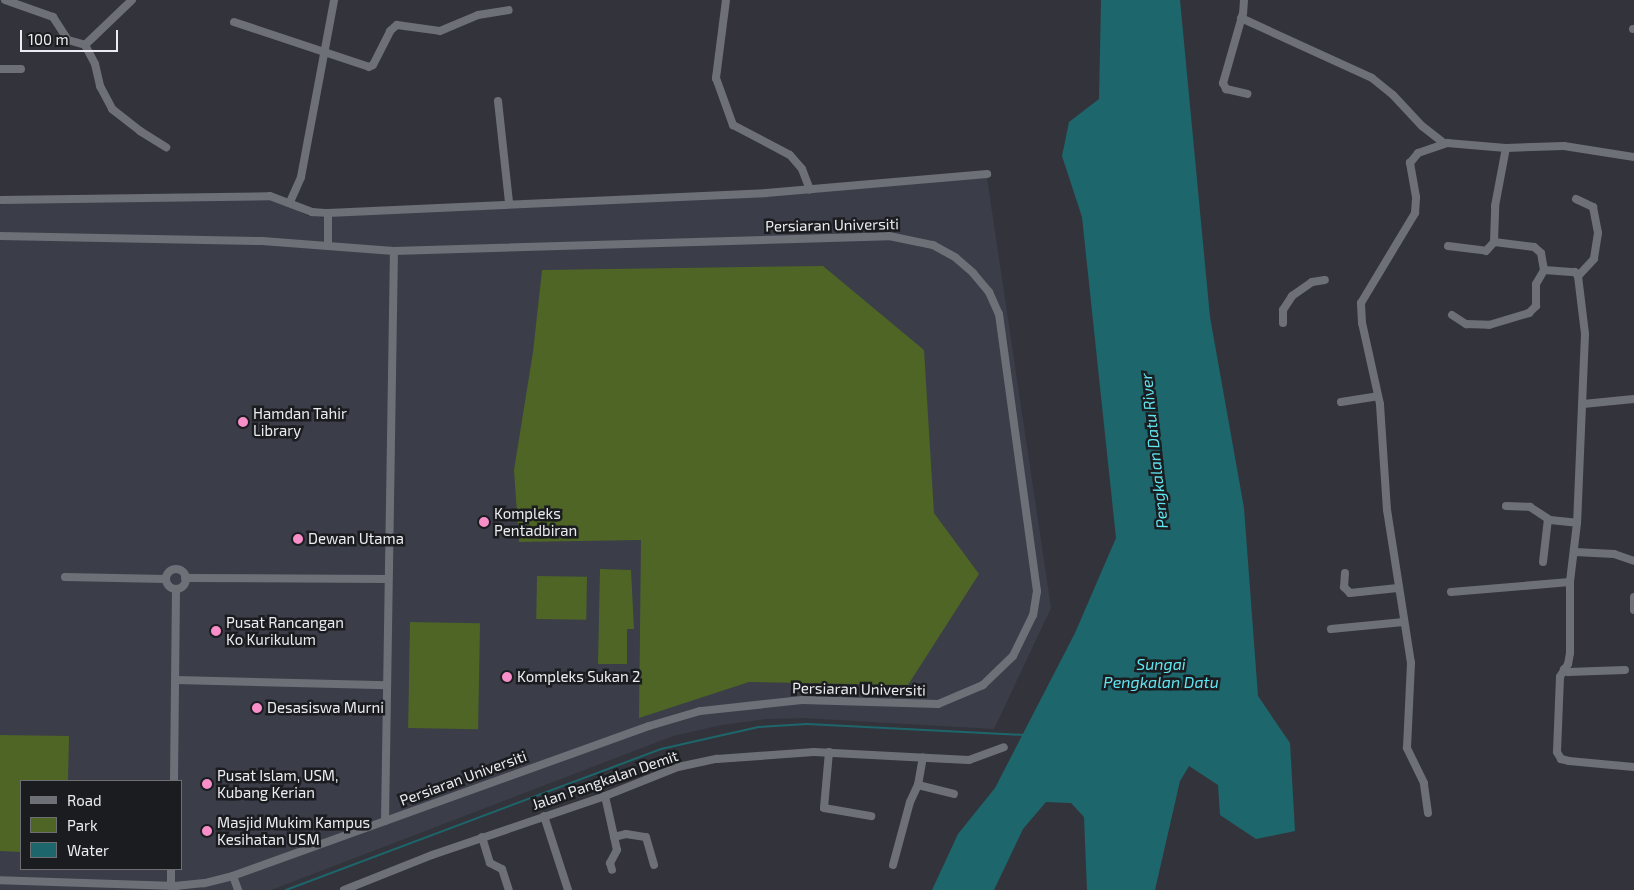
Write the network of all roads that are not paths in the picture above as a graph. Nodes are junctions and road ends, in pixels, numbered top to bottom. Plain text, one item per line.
1 (5, 0) edge
2 (132, 0) edge
3 (334, 0) edge
4 (726, 0) edge
5 (1244, 0) edge
6 (509, 10) dead end
7 (1241, 18) junction
8 (234, 22) dead end
9 (86, 45) junction
10 (324, 50) junction
11 (0, 69) edge
12 (21, 69) dead end
13 (1247, 94) dead end
14 (498, 101) dead end
15 (1444, 143) junction
16 (166, 146) dead end
17 (1506, 148) junction
18 (1634, 157) edge
19 (988, 174) dead end
20 (810, 190) junction
21 (1576, 199) dead end
22 (0, 200) edge
23 (290, 202) junction
24 (510, 202) junction
25 (328, 213) junction
26 (0, 236) edge
27 (1494, 242) junction
28 (328, 245) junction
29 (1448, 246) dead end
30 (394, 251) junction
31 (1544, 270) junction
32 (1578, 276) junction
33 (1325, 280) dead end
34 (1452, 315) dead end
35 (1283, 323) dead end
36 (1378, 396) junction
37 (1634, 399) edge
38 (1341, 402) dead end
39 (1583, 404) junction
40 (1506, 506) dead end
41 (1548, 519) junction
42 (1577, 522) junction
43 (1575, 552) junction
44 (1634, 561) edge
45 (1543, 562) dead end
46 (1345, 573) dead end
47 (65, 577) dead end
48 (185, 578) junction
49 (388, 578) junction
50 (166, 579) junction
51 (1570, 582) junction
52 (1398, 588) junction
53 (176, 589) junction
54 (1451, 592) dead end
55 (1634, 597) edge
56 (1634, 610) edge
57 (1404, 622) junction
58 (1331, 629) dead end
59 (1564, 669) junction
60 (1625, 670) dead end
61 (176, 680) junction
62 (387, 685) junction
63 (1004, 747) dead end
64 (829, 752) junction
65 (923, 756) junction
66 (1634, 766) edge
67 (174, 780) edge
68 (918, 785) junction
69 (954, 794) dead end
70 (605, 796) junction
71 (1428, 813) dead end
72 (544, 816) junction
73 (871, 816) dead end
74 (385, 821) junction
75 (482, 837) junction
76 (614, 837) junction
77 (654, 865) dead end
78 (893, 865) dead end
79 (171, 870) edge
80 (612, 870) dead end
81 (233, 876) junction
82 (0, 880) edge
83 (171, 886) junction
84 (238, 889) edge
85 (344, 890) edge
86 (509, 890) edge
87 (568, 890) edge

1 - 9 street
2 - 9 street
3 - 10 street
4 - 20 street
5 - 7 street
6 - 10 street
7 - 13 street
7 - 15 street
8 - 10 street
9 - 16 street
10 - 23 street
11 - 12 street
14 - 24 street
15 - 17 street
15 - 36 street
17 - 18 street
17 - 27 street
19 - 20 street
20 - 24 street
21 - 32 street
22 - 23 street
23 - 25 street
24 - 25 street
25 - 28 street
26 - 28 street, Persiaran Universiti
27 - 29 street
27 - 31 street
28 - 30 street, Persiaran Universiti
30 - 49 street
30 - 74 street, Persiaran Universiti
31 - 32 street
31 - 34 street
32 - 39 street
33 - 35 street
36 - 38 street
36 - 52 street
37 - 39 street
39 - 42 street
40 - 41 street
41 - 42 street
41 - 45 street
42 - 43 street
43 - 44 street
43 - 51 street
46 - 52 street
47 - 50 street
48 - 49 street
48 - 50 street
48 - 53 street
49 - 62 street
50 - 53 street
51 - 54 street
51 - 59 street
52 - 57 street
53 - 61 street
55 - 56 street
57 - 58 street
57 - 71 street
59 - 60 street
59 - 66 street
61 - 62 street
61 - 67 street
62 - 74 street
63 - 65 street, Jalan Pangkalan Demit
64 - 65 street, Jalan Pangkalan Demit
64 - 70 street, Jalan Pangkalan Demit
64 - 73 street
65 - 68 street
68 - 69 street
68 - 78 street
70 - 72 street, Jalan Pangkalan Demit
70 - 76 street
72 - 75 street, Jalan Pangkalan Demit
72 - 87 street
74 - 81 street, Persiaran Universiti
75 - 85 street, Jalan Pangkalan Demit
75 - 86 street
76 - 77 street
76 - 80 street
79 - 83 street
81 - 83 street, Persiaran Universiti
81 - 84 street
82 - 83 street, Persiaran Universiti

